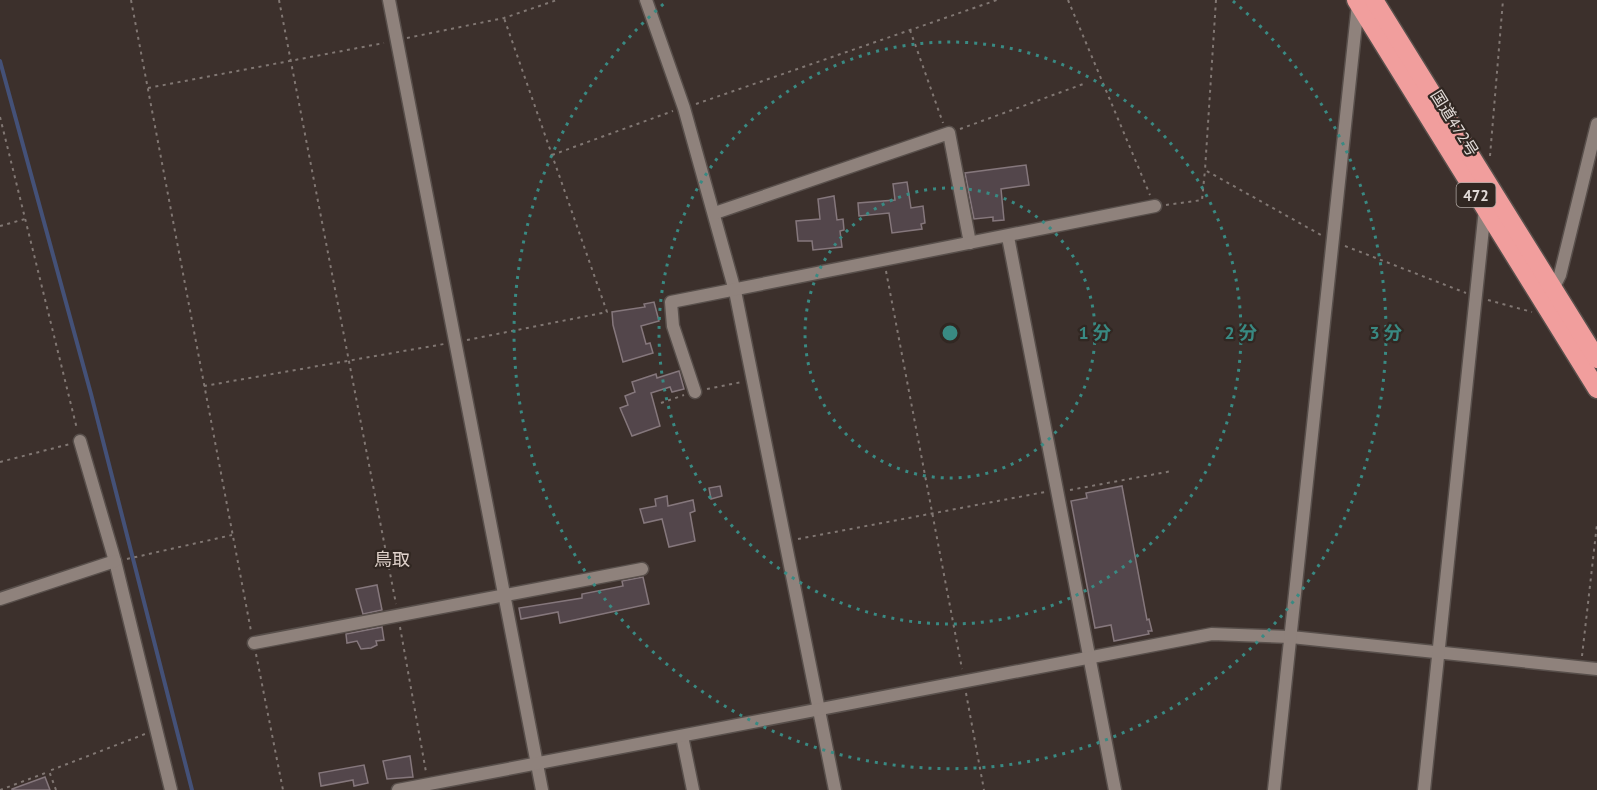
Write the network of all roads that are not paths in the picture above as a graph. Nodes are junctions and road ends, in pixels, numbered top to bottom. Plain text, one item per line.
1 (390, 0) edge
2 (646, 0) edge
3 (1363, 1) edge
4 (1597, 124) edge
5 (1155, 206) road end
6 (1485, 209) junction
7 (715, 213) junction
8 (1008, 237) junction
9 (970, 243) junction
10 (1553, 289) junction
11 (735, 291) junction
12 (1597, 359) edge
13 (1597, 389) edge
14 (695, 392) dead end
15 (80, 441) road end
16 (115, 561) junction
17 (642, 569) dead end
18 (506, 594) junction
19 (0, 599) edge
20 (1291, 637) junction
21 (254, 644) road end
22 (1438, 654) junction
23 (1090, 659) junction
24 (1597, 669) edge
25 (820, 709) junction
26 (682, 736) junction
27 (536, 763) junction
28 (429, 787) edge
29 (171, 790) edge
30 (398, 790) edge
31 (542, 790) edge
32 (693, 790) edge
33 (835, 790) edge
34 (1115, 790) edge
35 (1274, 790) edge
36 (1424, 790) edge

1 - 18 street
2 - 7 street
3 - 6 highway, 国道472号 / 472
3 - 10 highway, 国道472号 / 472
3 - 20 street
4 - 10 street
5 - 8 street
6 - 13 highway, 国道472号 / 472
6 - 22 street
7 - 9 street
7 - 11 street
8 - 9 street
8 - 23 street
9 - 11 street
10 - 12 highway, 国道472号 / 472
11 - 14 street
11 - 25 street
15 - 16 street
16 - 19 street
16 - 29 street
17 - 18 street
18 - 21 street
18 - 27 street
20 - 22 street
20 - 23 street
20 - 35 street
22 - 24 street
22 - 36 street
23 - 25 street
23 - 34 street
25 - 26 street
25 - 33 street
26 - 27 street
26 - 32 street
27 - 28 street
27 - 31 street
28 - 30 street

